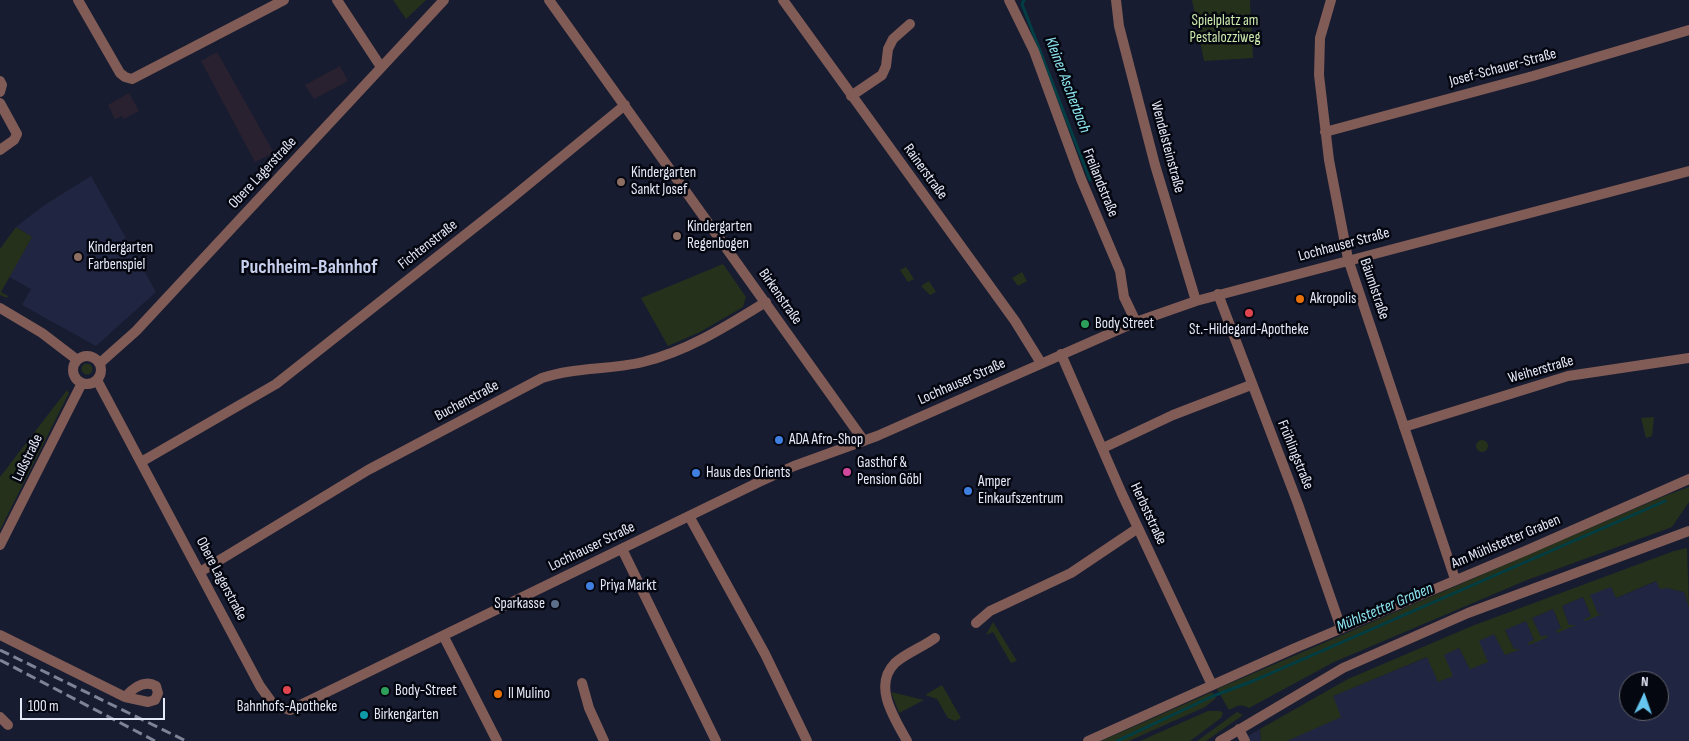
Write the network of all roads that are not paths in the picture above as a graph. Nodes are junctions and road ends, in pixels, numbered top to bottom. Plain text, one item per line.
1 (78, 0) edge
2 (284, 0) edge
3 (337, 0) edge
4 (444, 0) edge
5 (549, 0) edge
6 (783, 0) edge
7 (1010, 0) edge
8 (1116, 0) edge
9 (1331, 0) edge
10 (910, 24) dead end
11 (1689, 30) edge
12 (381, 67) junction
13 (0, 82) edge
14 (0, 92) edge
15 (851, 96) junction
16 (0, 103) edge
17 (625, 105) junction
18 (1325, 132) junction
19 (0, 150) edge
20 (1689, 170) edge
21 (1348, 259) junction
22 (1218, 294) junction
23 (1196, 301) junction
24 (766, 302) junction
25 (0, 308) edge
26 (1136, 322) junction
27 (1061, 354) junction
28 (1689, 358) edge
29 (76, 359) junction
30 (1041, 362) junction
31 (100, 363) junction
32 (97, 380) junction
33 (82, 383) junction
34 (1251, 384) junction
35 (1404, 426) junction
36 (864, 441) junction
37 (1103, 448) junction
38 (141, 462) junction
39 (1689, 479) edge
40 (689, 516) junction
41 (1138, 528) junction
42 (1689, 531) edge
43 (0, 545) edge
44 (622, 549) junction
45 (200, 572) junction
46 (1455, 579) junction
47 (976, 623) dead end
48 (1341, 628) junction
49 (0, 634) edge
50 (444, 637) junction
51 (935, 638) dead end
52 (582, 683) dead end
53 (1212, 685) junction
54 (125, 697) dead end
55 (280, 707) joint
56 (0, 717) edge
57 (8, 725) dead end
58 (1239, 729) junction
59 (497, 741) edge
60 (604, 741) edge
61 (716, 741) edge
62 (807, 741) edge
63 (907, 741) edge
64 (1088, 741) edge
65 (1220, 741) edge
66 (1245, 741) edge

1 - 2 street
3 - 12 street
4 - 12 street, Obere Lagerstraße
5 - 17 street, Birkenstraße
6 - 15 street, Rainerstraße
7 - 26 street, Freilandstraße
8 - 23 street, Wendelsteinstraße
9 - 18 street, Bäumlstraße
10 - 15 street
11 - 18 street, Josef-Schauer-Straße
12 - 31 street, Obere Lagerstraße
13 - 14 street
15 - 30 street, Rainerstraße
16 - 19 street
17 - 24 street, Birkenstraße
17 - 38 street, Fichtenstraße
18 - 21 street, Bäumlstraße
20 - 21 street, Lochhauser Straße
21 - 22 street, Lochhauser Straße
21 - 35 street, Bäumlstraße
22 - 23 street, Lochhauser Straße
22 - 34 street, Frühlingstraße
23 - 26 street, Lochhauser Straße
24 - 36 street, Birkenstraße
24 - 45 street, Buchenstraße
25 - 29 street
26 - 27 street, Lochhauser Straße
27 - 30 street, Lochhauser Straße
27 - 37 street, Herbststraße
28 - 35 street, Weiherstraße
29 - 31 street
29 - 33 street
30 - 36 street, Lochhauser Straße
31 - 32 street
32 - 33 street
32 - 38 street, Obere Lagerstraße
33 - 43 street, Lußstraße
34 - 37 street
34 - 48 street, Frühlingstraße
35 - 46 street, Bäumlstraße
36 - 40 street, Lochhauser Straße
37 - 41 street, Herbststraße
38 - 45 street, Obere Lagerstraße
39 - 46 street, Am Mühlstetter Graben
40 - 44 street, Lochhauser Straße
40 - 62 street
41 - 47 street
41 - 53 street, Herbststraße
42 - 58 street
44 - 50 street, Lochhauser Straße
44 - 61 street
45 - 55 street, Obere Lagerstraße
46 - 48 street, Am Mühlstetter Graben
48 - 53 street, Am Mühlstetter Graben
49 - 54 street
50 - 55 street, Lochhauser Straße
50 - 59 street
51 - 63 street
52 - 60 street
53 - 64 street, Am Mühlstetter Graben
56 - 57 street
58 - 65 street
58 - 66 street

